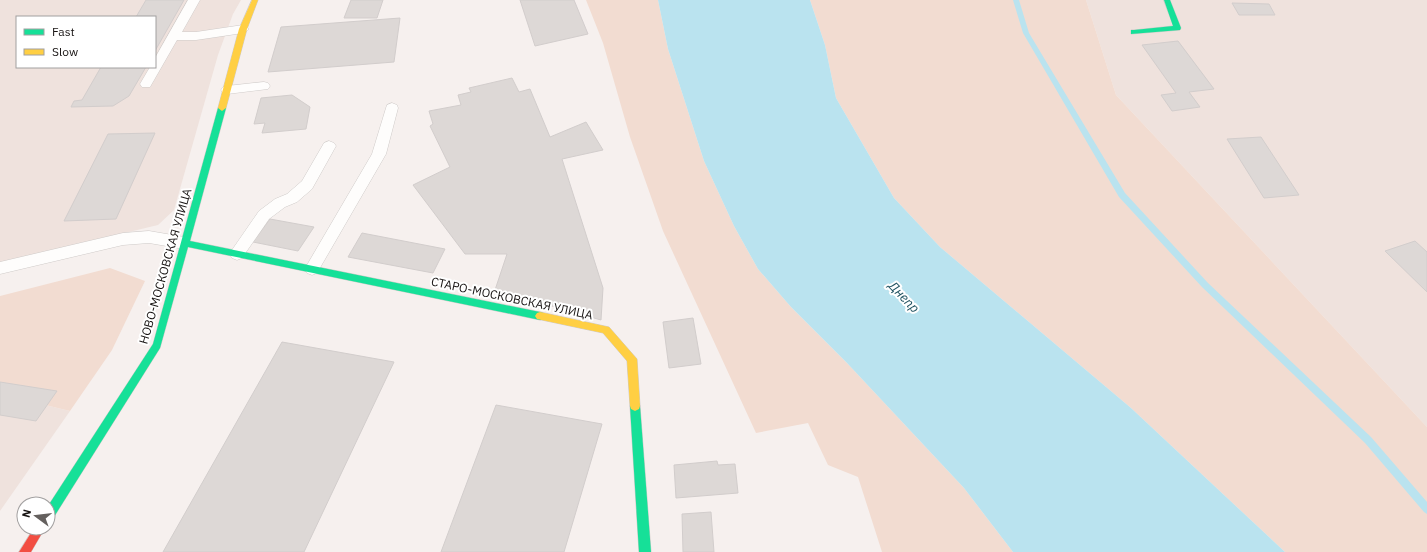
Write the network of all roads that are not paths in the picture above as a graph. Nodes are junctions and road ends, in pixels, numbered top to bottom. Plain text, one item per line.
1 (194, 0) edge
2 (256, 0) edge
3 (1167, 0) edge
4 (243, 29) junction
5 (1134, 32) dead end
6 (174, 36) junction
7 (156, 67) edge
8 (155, 68) edge
9 (146, 84) dead end
10 (264, 86) dead end
11 (226, 90) junction
12 (392, 108) dead end
13 (329, 146) dead end
14 (184, 244) junction
15 (237, 254) junction
16 (0, 268) edge
17 (312, 269) junction
18 (56, 504) edge
19 (35, 536) edge
20 (25, 552) edge
21 (645, 552) edge

1 - 6 lane
2 - 4 street, НОВО-МОСКОВСКАЯ УЛИЦА
3 - 5 street
4 - 6 lane
4 - 11 street, НОВО-МОСКОВСКАЯ УЛИЦА
6 - 7 lane
8 - 9 lane
10 - 11 lane
11 - 14 street, НОВО-МОСКОВСКАЯ УЛИЦА
12 - 17 lane
13 - 15 lane
14 - 15 street, СТАРО-МОСКОВСКАЯ УЛИЦА
14 - 16 lane
14 - 18 street, НОВО-МОСКОВСКАЯ УЛИЦА
15 - 17 street, СТАРО-МОСКОВСКАЯ УЛИЦА
17 - 21 street, СТАРО-МОСКОВСКАЯ УЛИЦА
19 - 20 street

